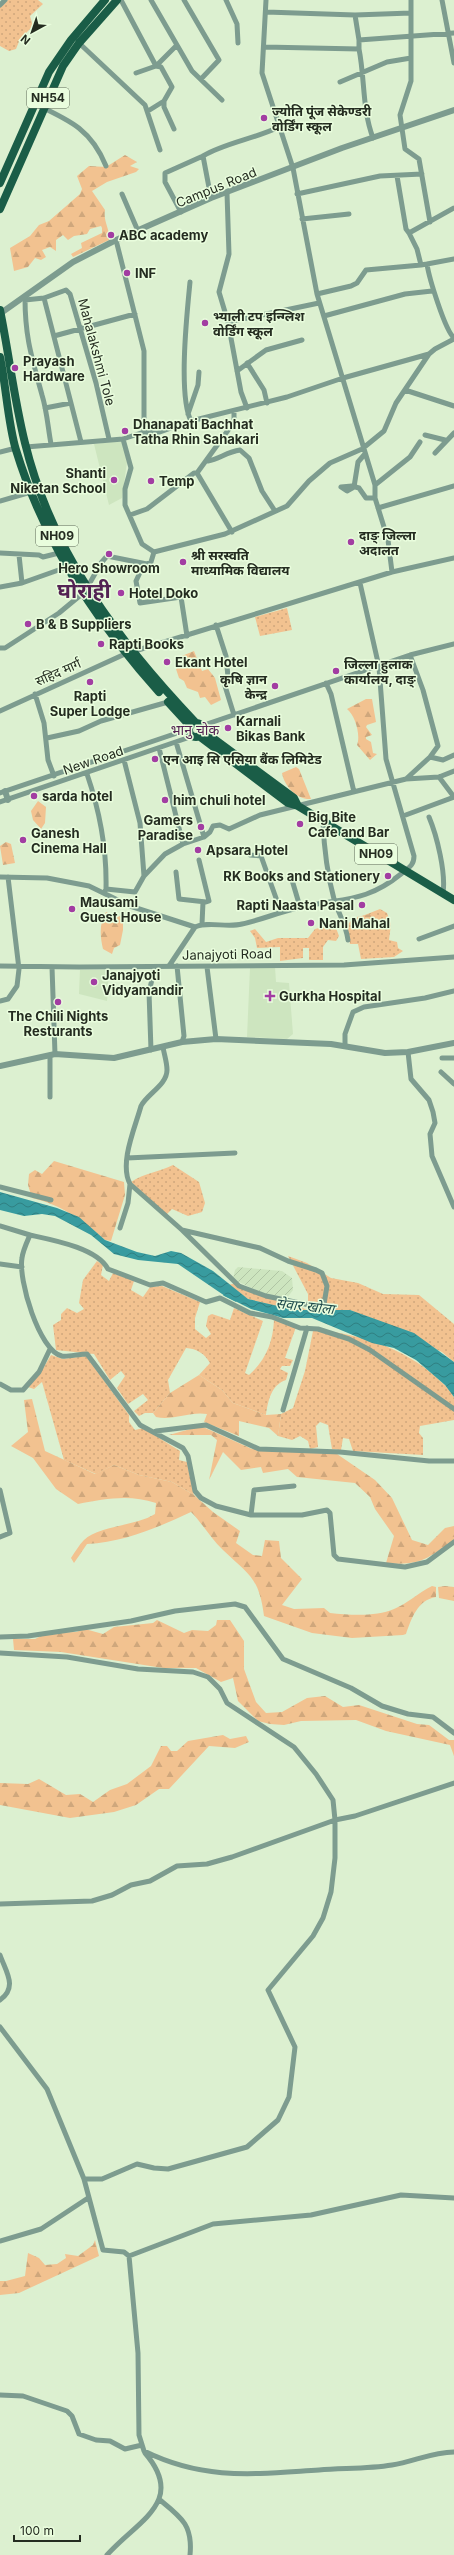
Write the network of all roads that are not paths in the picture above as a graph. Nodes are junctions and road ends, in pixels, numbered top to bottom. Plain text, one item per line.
1 (5, 0) edge
2 (106, 0) edge
3 (117, 0) edge
4 (121, 0) edge
5 (151, 0) edge
6 (184, 0) edge
7 (226, 0) edge
8 (266, 0) edge
9 (411, 0) edge
10 (442, 0) edge
11 (0, 5) edge
12 (266, 12) junction
13 (411, 13) junction
14 (355, 15) junction
15 (454, 33) edge
16 (447, 34) junction
17 (412, 36) junction
18 (359, 40) junction
19 (79, 43) junction
20 (238, 43) dead end
21 (176, 46) junction
22 (264, 47) junction
23 (359, 49) junction
24 (411, 58) junction
25 (454, 63) edge
26 (156, 66) junction
27 (136, 73) dead end
28 (364, 73) junction
29 (201, 79) junction
30 (340, 82) dead end
31 (222, 100) dead end
32 (164, 102) junction
33 (35, 104) junction
34 (43, 108) junction
35 (454, 110) edge
36 (148, 111) junction
37 (279, 127) junction
38 (402, 128) junction
39 (174, 129) dead end
40 (373, 138) junction
41 (160, 150) dead end
42 (203, 156) junction
43 (106, 166) dead end
44 (293, 168) junction
45 (422, 174) junction
46 (397, 176) junction
47 (0, 183) edge
48 (227, 193) junction
49 (122, 194) dead end
50 (297, 194) junction
51 (211, 198) junction
52 (454, 208) edge
53 (0, 209) edge
54 (181, 212) junction
55 (349, 214) dead end
56 (302, 219) junction
57 (430, 222) junction
58 (138, 231) junction
59 (409, 233) junction
60 (116, 240) junction
61 (454, 259) edge
62 (427, 264) junction
63 (421, 265) junction
64 (190, 282) dead end
65 (432, 291) junction
66 (317, 294) junction
67 (25, 297) junction
68 (44, 298) junction
69 (319, 303) junction
70 (0, 312) edge
71 (135, 314) junction
72 (324, 316) junction
73 (228, 322) junction
74 (81, 327) junction
75 (54, 336) junction
76 (454, 339) edge
77 (302, 340) dead end
78 (429, 354) junction
79 (0, 357) edge
80 (247, 362) junction
81 (237, 371) junction
82 (199, 372) dead end
83 (343, 378) junction
84 (405, 390) junction
85 (8, 397) edge
86 (71, 403) junction
87 (267, 403) junction
88 (454, 406) edge
89 (45, 408) junction
90 (247, 408) junction
91 (234, 411) junction
92 (188, 415) junction
93 (191, 421) junction
94 (144, 432) junction
95 (454, 432) edge
96 (425, 435) dead end
97 (109, 439) junction
98 (124, 439) junction
99 (445, 440) junction
100 (81, 442) junction
101 (420, 442) dead end
102 (51, 444) junction
103 (26, 447) junction
104 (16, 449) junction
105 (362, 449) junction
106 (0, 452) edge
107 (435, 453) dead end
108 (364, 455) junction
109 (208, 461) junction
110 (197, 473) junction
111 (375, 485) junction
112 (454, 486) edge
113 (31, 492) junction
114 (375, 498) junction
115 (0, 501) edge
116 (378, 508) junction
117 (275, 511) junction
118 (130, 515) junction
119 (232, 532) junction
120 (154, 552) junction
121 (0, 553) edge
122 (59, 553) junction
123 (19, 555) junction
124 (454, 558) edge
125 (144, 564) junction
126 (67, 567) junction
127 (392, 572) junction
128 (22, 583) junction
129 (360, 583) junction
130 (0, 587) edge
131 (85, 591) junction
132 (216, 625) junction
133 (187, 636) junction
134 (454, 645) edge
135 (0, 648) edge
136 (128, 654) junction
137 (410, 655) junction
138 (379, 667) junction
139 (326, 683) junction
140 (35, 694) junction
141 (168, 702) junction
142 (0, 711) edge
143 (234, 715) junction
144 (196, 729) junction
145 (47, 738) junction
146 (176, 742) junction
147 (159, 748) junction
148 (454, 755) edge
149 (430, 757) junction
150 (124, 760) junction
151 (454, 771) edge
152 (87, 774) junction
153 (54, 776) junction
154 (439, 777) junction
155 (406, 779) junction
156 (394, 782) junction
157 (3, 792) edge
158 (354, 792) junction
159 (454, 797) edge
160 (8, 800) junction
161 (0, 802) edge
162 (298, 806) junction
163 (403, 816) junction
164 (429, 817) dead end
165 (323, 822) junction
166 (204, 837) junction
167 (183, 844) junction
168 (214, 850) dead end
169 (199, 860) dead end
170 (405, 870) junction
171 (176, 872) dead end
172 (144, 876) junction
173 (0, 877) edge
174 (8, 877) junction
175 (292, 880) dead end
176 (105, 891) junction
177 (443, 893) junction
178 (454, 900) edge
179 (334, 901) junction
180 (203, 902) junction
181 (300, 907) junction
182 (281, 912) junction
183 (202, 924) junction
184 (454, 926) edge
185 (195, 927) junction
186 (419, 939) dead end
187 (348, 940) dead end
188 (454, 957) edge
189 (0, 966) edge
190 (169, 966) junction
191 (177, 966) junction
192 (18, 967) junction
193 (155, 967) junction
194 (207, 967) junction
195 (52, 968) junction
196 (454, 991) edge
197 (0, 1001) edge
198 (216, 1039) junction
199 (182, 1042) junction
200 (454, 1043) edge
201 (345, 1046) junction
202 (163, 1047) junction
203 (151, 1050) junction
204 (408, 1052) junction
205 (52, 1054) junction
206 (442, 1058) dead end
207 (454, 1058) edge
208 (0, 1066) edge
209 (441, 1072) dead end
210 (454, 1084) edge
211 (50, 1097) dead end
212 (234, 1153) dead end
213 (127, 1158) junction
214 (130, 1184) junction
215 (0, 1187) edge
216 (51, 1200) dead end
217 (454, 1207) edge
218 (0, 1226) edge
219 (120, 1228) dead end
220 (182, 1230) junction
221 (30, 1235) junction
222 (0, 1264) edge
223 (22, 1267) junction
224 (306, 1328) junction
225 (50, 1349) junction
226 (0, 1384) edge
227 (454, 1409) edge
228 (283, 1410) dead end
229 (154, 1431) junction
230 (454, 1461) edge
231 (294, 1486) dead end
232 (0, 1490) edge
233 (251, 1515) junction
234 (0, 1537) edge
235 (454, 1542) edge
236 (0, 1637) edge
237 (0, 1653) edge
238 (454, 1733) edge
239 (454, 1783) edge
240 (336, 1820) junction
241 (0, 1904) edge
242 (0, 1955) edge
243 (0, 2000) edge
244 (0, 2027) edge
245 (84, 2180) junction
246 (88, 2198) junction
247 (454, 2198) edge
248 (0, 2241) edge
249 (129, 2256) junction
250 (0, 2395) edge
251 (142, 2445) junction
252 (144, 2451) junction
253 (454, 2452) edge
254 (160, 2500) junction
255 (108, 2555) edge
256 (190, 2555) edge

1 - 11 street
2 - 33 main road, NH54
3 - 19 main road, NH54
4 - 26 street
5 - 21 street
6 - 29 street
7 - 20 street
8 - 12 street
9 - 13 street
10 - 16 street
12 - 14 street
12 - 22 street
13 - 14 street
13 - 17 street
14 - 18 street
15 - 16 street
16 - 17 street
16 - 25 street
17 - 18 street
17 - 24 street
18 - 23 street
19 - 34 main road, NH54
19 - 36 street
21 - 26 street
21 - 29 street
22 - 23 street
22 - 37 street
23 - 28 street
24 - 28 street
24 - 38 street
26 - 27 street
26 - 32 street
28 - 30 street
28 - 40 street
29 - 31 street
32 - 36 street
32 - 39 street
33 - 34 street
33 - 47 main road, NH54
34 - 43 street
34 - 53 main road, NH54
35 - 38 street, Campus Road
36 - 41 street
37 - 42 street
37 - 44 street
38 - 40 street, Campus Road
38 - 45 street
40 - 44 street, Campus Road
42 - 51 street
42 - 54 street
44 - 48 street, Campus Road
44 - 50 street
45 - 46 street
45 - 57 street
46 - 50 street
46 - 59 street
48 - 51 street, Campus Road
48 - 73 street
49 - 58 street
50 - 56 street
51 - 54 street, Campus Road
52 - 57 street
54 - 58 street, Campus Road
55 - 56 street
56 - 66 street
57 - 59 street
58 - 60 street, Campus Road
59 - 63 street
60 - 67 street, Campus Road
60 - 71 street
61 - 62 street
62 - 63 street
62 - 65 street
63 - 66 street
64 - 92 street
65 - 72 street
65 - 76 street
66 - 69 street
67 - 68 street, Mahalakshmi Tole
67 - 70 street, Campus Road
67 - 89 street
68 - 74 street, Mahalakshmi Tole
68 - 75 street
69 - 72 street
69 - 73 street
70 - 85 main road, NH09
71 - 74 street
71 - 94 street
72 - 83 street
73 - 81 street
74 - 75 street
74 - 97 street, Mahalakshmi Tole
75 - 86 street
76 - 78 street
77 - 80 street
78 - 83 street
78 - 84 street
79 - 85 main road, NH09
80 - 81 street
80 - 87 street
81 - 90 street
82 - 92 street
83 - 87 street
83 - 105 street
84 - 88 street
84 - 105 street
85 - 103 main road, NH09
85 - 104 main road, NH09
86 - 89 street
86 - 100 street
87 - 90 street
89 - 102 street
90 - 91 street
91 - 93 street
91 - 109 street
92 - 93 street
93 - 94 street
94 - 98 street
95 - 99 street
96 - 99 street
97 - 98 street
97 - 100 street
98 - 118 street
99 - 107 street
100 - 102 street
101 - 111 street
102 - 103 street
103 - 104 main road
103 - 131 main road, NH09
104 - 106 street
104 - 113 main road, NH09
105 - 108 street
105 - 117 street
108 - 111 street
108 - 114 street
109 - 110 street
109 - 117 street
110 - 118 street
110 - 119 street
111 - 114 street
112 - 116 street
113 - 115 street
113 - 122 main road, NH09
114 - 116 street
116 - 127 street
117 - 119 street
118 - 120 street
119 - 120 street
120 - 125 street
121 - 123 street
122 - 123 street
122 - 126 main road, NH09
123 - 128 street
124 - 127 street, सहिद मार्ग
125 - 131 street
125 - 133 street
126 - 128 street
126 - 131 main road, NH09
127 - 129 street, सहिद मार्ग
128 - 130 street
129 - 132 street, सहिद मार्ग
129 - 138 street
131 - 135 street
131 - 136 main road, NH09
132 - 133 street, सहिद मार्ग
132 - 143 street
133 - 136 street, सहिद मार्ग
134 - 137 street
136 - 140 street, सहिद मार्ग
136 - 141 main road, NH09
136 - 144 main road, NH09
137 - 138 street
137 - 149 street
138 - 139 street
138 - 156 street
139 - 143 street
139 - 158 street
140 - 142 street, सहिद मार्ग
140 - 145 street
141 - 144 main road, NH09
141 - 145 street
143 - 144 street
144 - 146 street, New Road
144 - 153 street, New Road
144 - 162 main road, NH09
145 - 153 street
146 - 147 street, New Road
146 - 166 street
147 - 150 street, New Road
147 - 167 street
148 - 149 street
149 - 155 street
150 - 152 street, New Road
150 - 172 street
151 - 154 street
152 - 160 street, New Road
152 - 176 street
153 - 157 street, New Road
154 - 155 street
154 - 159 street
155 - 156 street
156 - 158 street
156 - 163 street
157 - 160 street
158 - 162 street
159 - 163 street
160 - 161 street, New Road
162 - 165 main road, NH09
162 - 166 street
163 - 170 street
164 - 177 street
165 - 170 main road, NH09
165 - 179 street
166 - 167 street
167 - 172 street
168 - 182 street
169 - 180 street
170 - 177 main road, NH09
170 - 179 street
171 - 180 street
172 - 176 street
173 - 174 street
174 - 176 street
174 - 192 street
175 - 181 street
176 - 185 street
177 - 178 main road, NH09
179 - 181 street
179 - 187 street
180 - 183 street
181 - 182 street
182 - 183 street
183 - 185 street
184 - 186 street
185 - 190 street
188 - 194 street, Janajyoti Road
189 - 192 street, Janajyoti Road
190 - 191 street, Janajyoti Road
190 - 193 street, Janajyoti Road
191 - 194 street, Janajyoti Road
191 - 199 street
192 - 195 street, Janajyoti Road
192 - 197 street
193 - 195 street, Janajyoti Road
193 - 203 street
194 - 198 street
195 - 205 street
196 - 201 street
198 - 199 street
198 - 201 street
199 - 202 street
200 - 204 street
201 - 204 street
202 - 203 street
202 - 213 street
203 - 205 street
204 - 217 street
205 - 208 street
205 - 211 street
206 - 207 street
209 - 210 street
212 - 213 street
213 - 214 street
214 - 219 street
214 - 220 street
215 - 216 street
218 - 221 street
220 - 220 street
221 - 223 street
221 - 224 street
222 - 223 street
223 - 225 street
224 - 227 street
224 - 228 street
225 - 226 street
225 - 229 street
229 - 230 street
229 - 233 street
231 - 233 street
232 - 234 street
233 - 235 street
236 - 238 street
237 - 240 street
239 - 240 street
240 - 241 street
240 - 245 street
242 - 243 street
244 - 245 street
245 - 246 street
246 - 248 street
246 - 249 street
247 - 249 street
249 - 251 street
250 - 251 street
251 - 252 street
252 - 253 street
252 - 254 street
254 - 255 street
254 - 256 street

